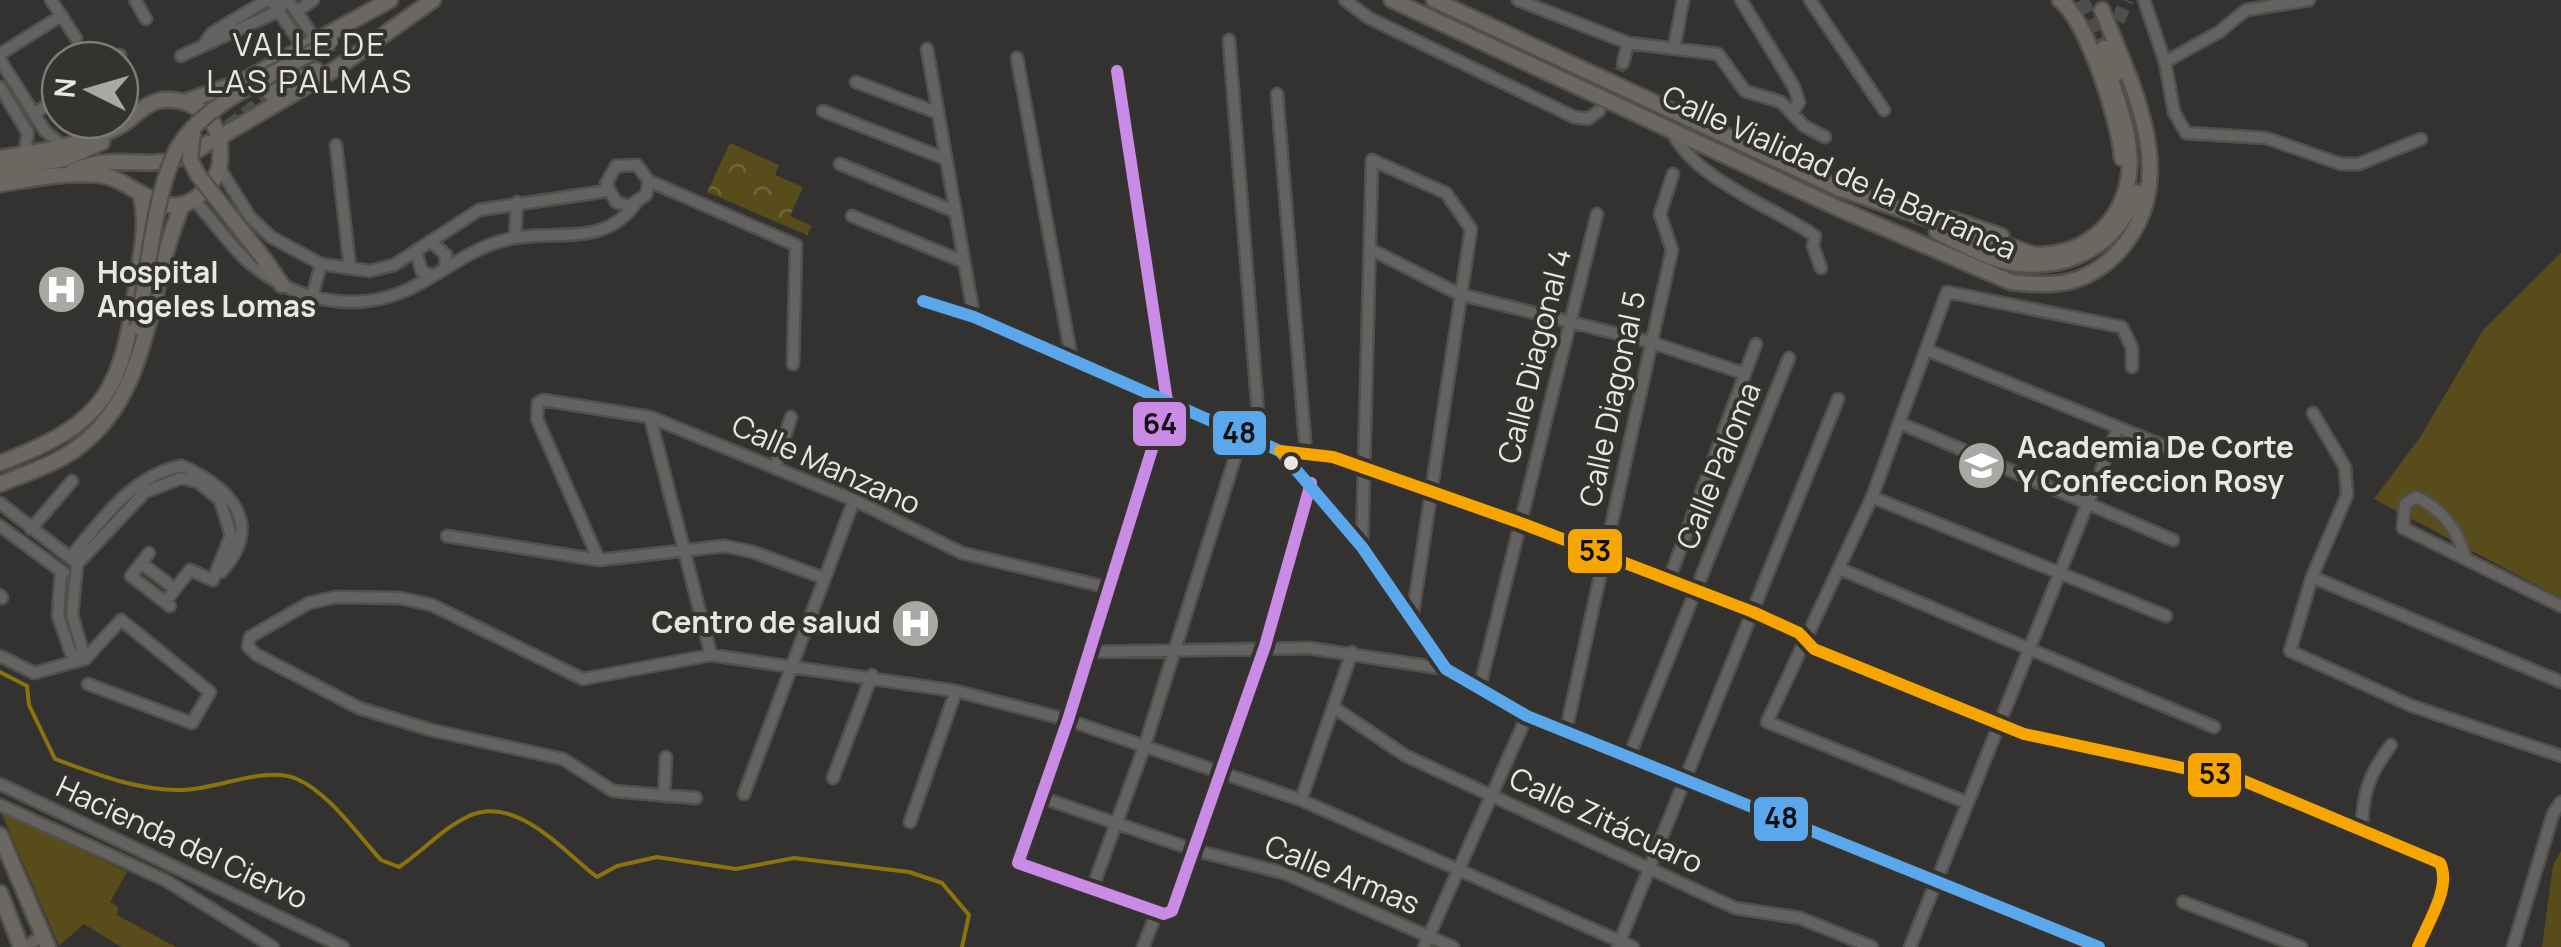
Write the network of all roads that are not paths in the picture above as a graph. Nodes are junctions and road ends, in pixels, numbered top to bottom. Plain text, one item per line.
1 (50, 0) edge
2 (135, 0) edge
3 (269, 0) edge
4 (286, 0) edge
5 (314, 0) edge
6 (390, 0) edge
7 (1345, 0) edge
8 (1392, 0) edge
9 (1434, 0) edge
10 (1518, 0) edge
11 (1683, 0) edge
12 (1742, 0) edge
13 (1810, 0) edge
14 (2060, 0) edge
15 (2144, 0) edge
16 (2310, 0) edge
17 (425, 2) edge
18 (2102, 10) dead end
19 (279, 11) junction
20 (296, 12) junction
21 (60, 16) junction
22 (146, 19) dead end
23 (2114, 26) tunnel mouth
24 (76, 38) dead end
25 (1229, 40) dead end
26 (205, 43) junction
27 (317, 43) junction
28 (1628, 44) junction
29 (2111, 47) junction
30 (1674, 48) junction
31 (928, 50) dead end
32 (181, 56) dead end
33 (0, 57) edge
34 (1017, 58) dead end
35 (2165, 62) junction
36 (1622, 64) tunnel mouth
37 (337, 68) junction
38 (1116, 70) dead end
39 (2107, 70) dead end
40 (856, 82) dead end
41 (0, 87) edge
42 (218, 90) junction
43 (271, 94) tunnel mouth
44 (1277, 94) dead end
45 (184, 102) junction
46 (40, 110) edge
47 (1599, 110) dead end
48 (1884, 110) dead end
49 (140, 111) edge
50 (823, 111) dead end
51 (938, 112) junction
52 (1792, 113) junction
53 (34, 114) junction
54 (239, 124) junction
55 (194, 126) junction
56 (1670, 128) junction
57 (1825, 137) dead end
58 (2422, 139) dead end
59 (83, 140) edge
60 (105, 140) edge
61 (214, 140) junction
62 (336, 145) dead end
63 (64, 147) junction
64 (24, 154) junction
65 (0, 158) edge
66 (946, 159) junction
67 (840, 164) dead end
68 (0, 170) edge
69 (220, 170) junction
70 (67, 173) junction
71 (1674, 174) dead end
72 (649, 182) junction
73 (0, 184) edge
74 (608, 191) junction
75 (141, 197) junction
76 (238, 201) junction
77 (189, 202) junction
78 (517, 202) junction
79 (635, 204) junction
80 (1891, 206) junction
81 (956, 212) junction
82 (1597, 214) dead end
83 (852, 216) dead end
84 (218, 225) junction
85 (144, 237) junction
86 (515, 237) junction
87 (430, 241) junction
88 (166, 245) junction
89 (1370, 248) junction
90 (416, 252) junction
91 (964, 262) junction
92 (322, 264) junction
93 (350, 268) junction
94 (445, 268) junction
95 (1821, 268) dead end
96 (432, 275) junction
97 (282, 284) junction
98 (1459, 294) junction
99 (312, 296) junction
100 (922, 301) dead end
101 (974, 317) junction
102 (1572, 322) junction
103 (1650, 342) junction
104 (1756, 344) dead end
105 (128, 350) junction
106 (1928, 350) junction
107 (1788, 358) dead end
108 (1072, 360) junction
109 (794, 364) dead end
110 (2132, 367) dead end
111 (1743, 373) junction
112 (1838, 399) dead end
113 (1167, 400) junction
114 (2312, 413) dead end
115 (650, 417) junction
116 (791, 417) dead end
117 (1902, 424) junction
118 (2117, 430) junction
119 (1244, 432) junction
120 (1260, 439) junction
121 (2169, 448) dead end
122 (1280, 452) junction
123 (1306, 453) junction
124 (0, 462) edge
125 (1366, 467) junction
126 (775, 468) junction
127 (72, 481) dead end
128 (1310, 483) junction
129 (0, 484) edge
130 (1429, 490) junction
131 (1872, 498) junction
132 (854, 500) junction
133 (2087, 502) junction
134 (0, 503) edge
135 (1518, 522) junction
136 (0, 526) edge
137 (32, 529) junction
138 (447, 536) dead end
139 (2174, 540) dead end
140 (1362, 547) junction
141 (683, 549) junction
142 (149, 552) dead end
143 (1605, 556) junction
144 (2466, 559) junction
145 (74, 560) junction
146 (599, 560) junction
147 (141, 563) junction
148 (1840, 569) junction
149 (61, 571) junction
150 (2057, 574) junction
151 (2312, 576) junction
152 (72, 578) junction
153 (824, 578) junction
154 (1668, 580) junction
155 (175, 588) junction
156 (1110, 588) junction
157 (1696, 590) junction
158 (2561, 606) edge
159 (1753, 612) junction
160 (2166, 616) dead end
161 (1411, 620) junction
162 (1806, 642) junction
163 (1265, 646) junction
164 (2028, 647) junction
165 (1176, 648) junction
166 (1090, 652) junction
167 (1352, 652) junction
168 (711, 655) junction
169 (0, 656) edge
170 (85, 659) junction
171 (793, 664) junction
172 (1446, 670) junction
173 (872, 675) junction
174 (2561, 682) edge
175 (88, 684) dead end
176 (1480, 686) junction
177 (956, 690) junction
178 (1333, 707) junction
179 (1527, 716) junction
180 (1068, 720) junction
181 (1999, 724) junction
182 (2214, 727) dead end
183 (1565, 735) junction
184 (2391, 745) dead end
185 (1144, 748) junction
186 (2561, 756) edge
187 (666, 757) dead end
188 (1628, 759) junction
189 (1220, 774) junction
190 (833, 778) dead end
191 (1685, 782) junction
192 (0, 784) edge
193 (744, 794) dead end
194 (664, 796) junction
195 (1040, 796) junction
196 (1492, 796) junction
197 (696, 798) dead end
198 (1301, 800) junction
199 (2561, 802) edge
200 (1968, 803) junction
201 (0, 805) edge
202 (910, 822) dead end
203 (1116, 823) junction
204 (2362, 830) junction
205 (0, 835) edge
206 (1194, 850) junction
207 (1652, 868) junction
208 (1459, 870) junction
209 (1938, 881) junction
210 (1092, 889) junction
211 (0, 893) edge
212 (246, 900) junction
213 (2183, 902) dead end
214 (1156, 912) junction
215 (234, 922) junction
216 (46, 941) edge
217 (1426, 942) edge
218 (1619, 944) edge
219 (23, 947) edge
220 (273, 947) edge
221 (343, 947) edge
222 (1143, 947) edge
223 (1453, 947) edge
224 (1633, 947) edge
225 (1872, 947) edge
226 (1910, 947) edge
227 (2099, 947) edge
228 (2301, 947) edge
229 (2418, 947) edge
230 (2513, 947) edge

1 - 21 street
2 - 22 street
3 - 19 street
3 - 26 street
4 - 19 street
4 - 20 street
5 - 20 street
6 - 27 main road
7 - 47 street
8 - 56 main road, Calle Vialidad de la Barranca
9 - 80 main road, Calle Vialidad de la Barranca
10 - 28 street
11 - 30 street
12 - 52 street
13 - 48 street
14 - 80 main road
15 - 35 street
16 - 35 street
17 - 37 main road
18 - 29 main road
19 - 26 street
19 - 27 street
20 - 27 street
21 - 24 street
21 - 33 street
23 - 29 main road
25 - 120 street
26 - 32 street
27 - 42 main road
27 - 55 main road, bridge
28 - 30 street
28 - 36 street
29 - 56 main road, Calle Vialidad de la Barranca
29 - 80 main road
30 - 52 street
31 - 51 street
33 - 53 street
34 - 108 street
35 - 58 street
37 - 43 main road
37 - 54 main road
38 - 113 street
39 - 80 main road
40 - 51 street
41 - 64 street
42 - 45 main road
42 - 54 main road
44 - 123 street
45 - 49 main road
45 - 61 main road
46 - 53 street
50 - 66 street
51 - 66 street
52 - 57 street
53 - 63 street
54 - 61 main road
55 - 97 main road, bridge
55 - 105 main road, bridge
56 - 95 street
59 - 63 main road
60 - 68 main road
61 - 69 main road
61 - 70 main road
62 - 93 street
63 - 64 main road
64 - 65 main road
66 - 81 street
67 - 81 street
69 - 76 street
69 - 77 main road
70 - 73 main road
70 - 75 main road
71 - 103 street, Calle Diagonal 5
72 - 74 street
72 - 79 street
72 - 109 street
74 - 78 street
74 - 79 street
75 - 77 main road
75 - 85 main road
76 - 84 street
76 - 92 street
77 - 84 street
77 - 88 main road
78 - 86 street
78 - 87 street
79 - 86 street
81 - 91 street
82 - 102 street, Calle Diagonal 4
83 - 91 street
84 - 97 street
85 - 88 main road
85 - 105 main road
86 - 94 street
87 - 90 street
87 - 94 street
88 - 129 main road
89 - 98 street
89 - 98 street
89 - 125 street
90 - 93 street
90 - 96 street
91 - 101 street
92 - 93 street
92 - 99 street
94 - 96 street
96 - 99 street
97 - 99 street
98 - 102 street
98 - 130 street
100 - 101 street
101 - 108 street
102 - 103 street
102 - 135 street, Calle Diagonal 4
103 - 111 street
103 - 143 street, Calle Diagonal 5
104 - 111 street
105 - 124 main road
106 - 110 street
106 - 117 street
106 - 118 street
107 - 157 street, Calle Paloma
108 - 113 street
111 - 154 street
112 - 159 street
113 - 119 street
113 - 156 street
114 - 151 street
115 - 126 street, Calle Manzano
115 - 141 street
115 - 146 street, Calle Manzano
116 - 126 street
117 - 131 street
117 - 133 street
118 - 121 street
118 - 133 street
119 - 120 street
119 - 165 street
120 - 122 street
122 - 123 street
122 - 128 street
123 - 125 street
125 - 130 street
125 - 140 street
126 - 132 street, Calle Manzano
127 - 137 street
128 - 140 street
128 - 163 street
130 - 135 street
130 - 161 street
131 - 148 street
131 - 150 street
132 - 153 street
132 - 156 street, Calle Manzano
133 - 139 street
133 - 150 street
134 - 137 street
135 - 143 street
135 - 176 street, Calle Diagonal 4
136 - 149 street
137 - 145 street
138 - 146 street
140 - 161 street
141 - 146 street
141 - 153 street
141 - 168 street
142 - 147 street
143 - 154 street
143 - 183 street, Calle Diagonal 5
144 - 144 street
144 - 158 street
145 - 152 street
145 - 155 street
147 - 155 street
147 - 155 street
148 - 162 street
148 - 164 street
149 - 152 street
149 - 170 street
150 - 160 street
150 - 164 street
151 - 174 street
151 - 186 street
152 - 170 street
153 - 171 street
154 - 157 street
156 - 166 street
157 - 159 street
157 - 188 street, Calle Paloma
159 - 162 street
159 - 191 street
161 - 172 street
162 - 181 street
162 - 200 street
163 - 165 street
163 - 167 street
163 - 189 street
164 - 181 street
164 - 182 street
165 - 166 street
165 - 185 street
166 - 180 street
167 - 172 street
167 - 178 street
168 - 171 street
168 - 194 street
169 - 170 street
170 - 175 street
171 - 173 street
171 - 193 street
172 - 176 street
173 - 177 street
173 - 190 street
176 - 179 street
177 - 180 street
177 - 202 street
178 - 196 street, Calle Zitácuaro
178 - 198 street
179 - 183 street
179 - 196 street
180 - 185 street
180 - 195 street
181 - 200 street
181 - 204 street
183 - 188 street
184 - 204 street
185 - 189 street
185 - 203 street
187 - 194 street
188 - 191 street
189 - 198 street
189 - 206 street
191 - 207 street
191 - 209 street
192 - 212 street, Hacienda del Ciervo
194 - 197 street
195 - 203 street, Calle Armas
195 - 210 street
196 - 207 street, Calle Zitácuaro
196 - 208 street
198 - 208 street
199 - 230 street
200 - 209 street
201 - 215 street, Hacienda del Ciervo
203 - 206 street, Calle Armas
203 - 210 street
204 - 229 street
205 - 216 main road
206 - 214 street
206 - 217 street, Calle Armas
207 - 218 street
207 - 225 street, Calle Zitácuaro
208 - 217 street
208 - 218 street
209 - 226 street
209 - 227 street
210 - 214 street
211 - 219 main road
212 - 215 street
212 - 221 street, Hacienda del Ciervo
213 - 228 street
214 - 222 street
215 - 220 street, Hacienda del Ciervo
216 - 219 street
217 - 223 street, Calle Armas
218 - 224 street

